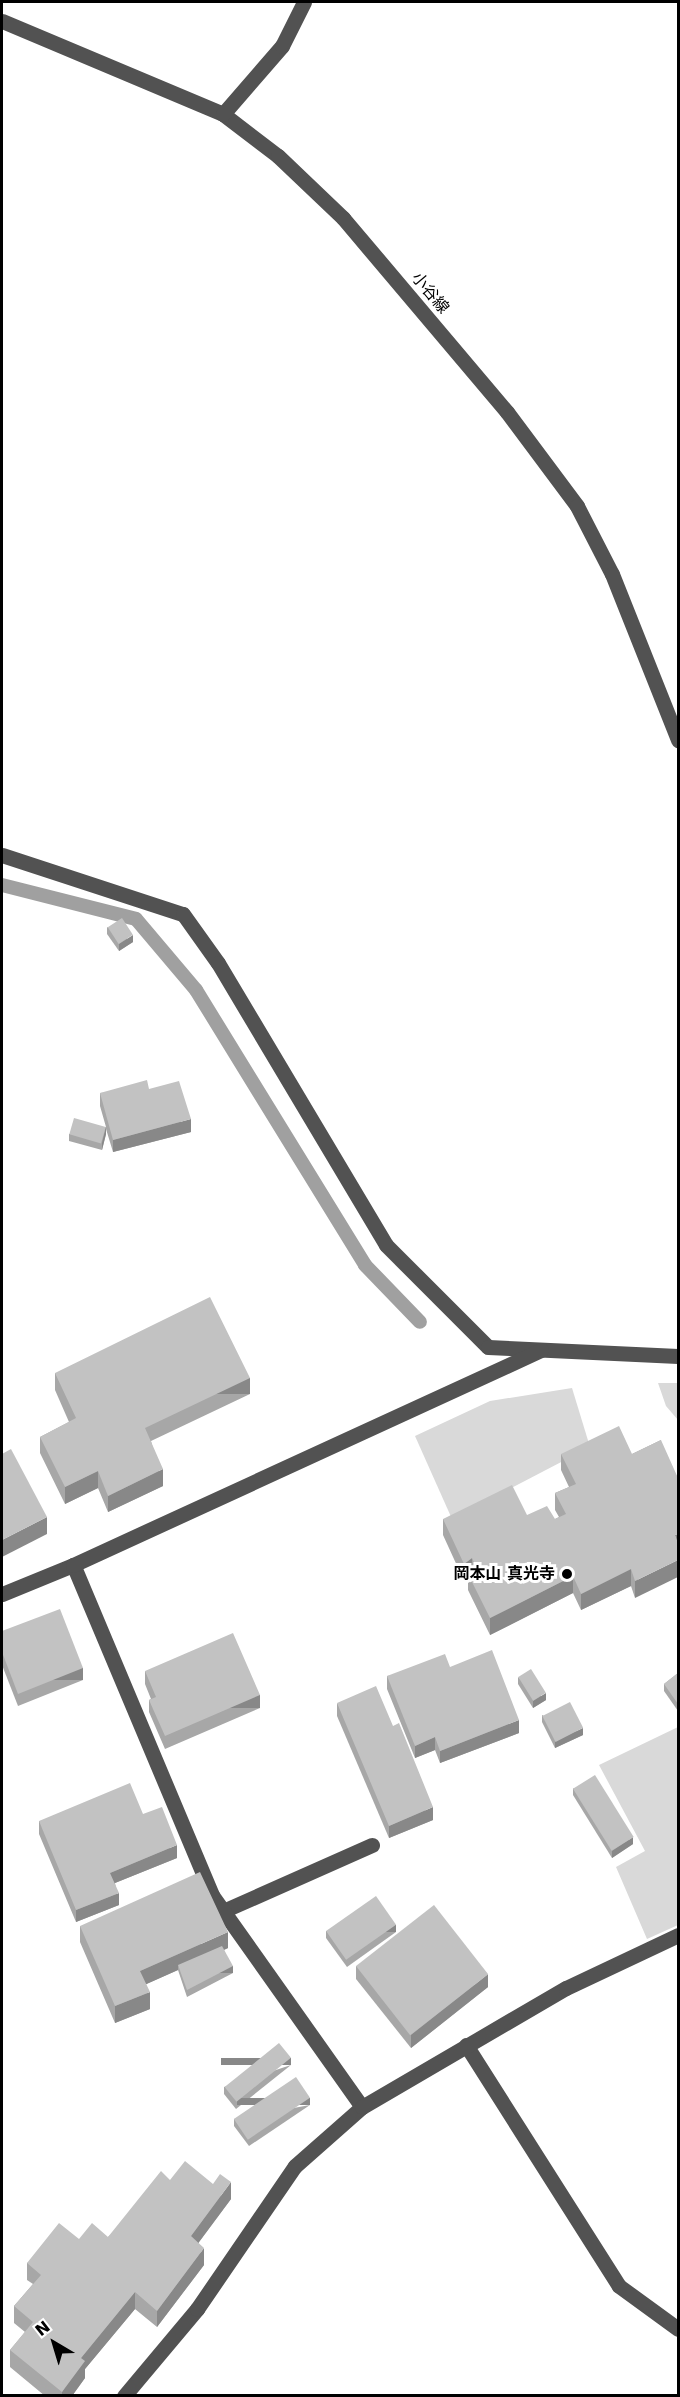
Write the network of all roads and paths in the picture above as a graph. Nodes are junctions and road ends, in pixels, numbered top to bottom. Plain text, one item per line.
1 (304, 2) edge
2 (2, 21) edge
3 (223, 114) junction
4 (678, 740) edge
5 (2, 855) edge
6 (541, 1350) junction
7 (678, 1356) edge
8 (73, 1565) junction
9 (2, 1594) edge
10 (372, 1845) dead end
11 (223, 1911) junction
12 (678, 1935) edge
13 (466, 2045) junction
14 (362, 2106) junction
15 (678, 2329) edge
16 (124, 2396) edge

1 - 3 street
2 - 3 street, 小谷線
3 - 4 street, 小谷線
5 - 6 street
6 - 7 street
6 - 8 street
8 - 9 street
8 - 11 street
10 - 11 street
11 - 14 street
12 - 13 street
13 - 14 street
13 - 15 street
14 - 16 street

